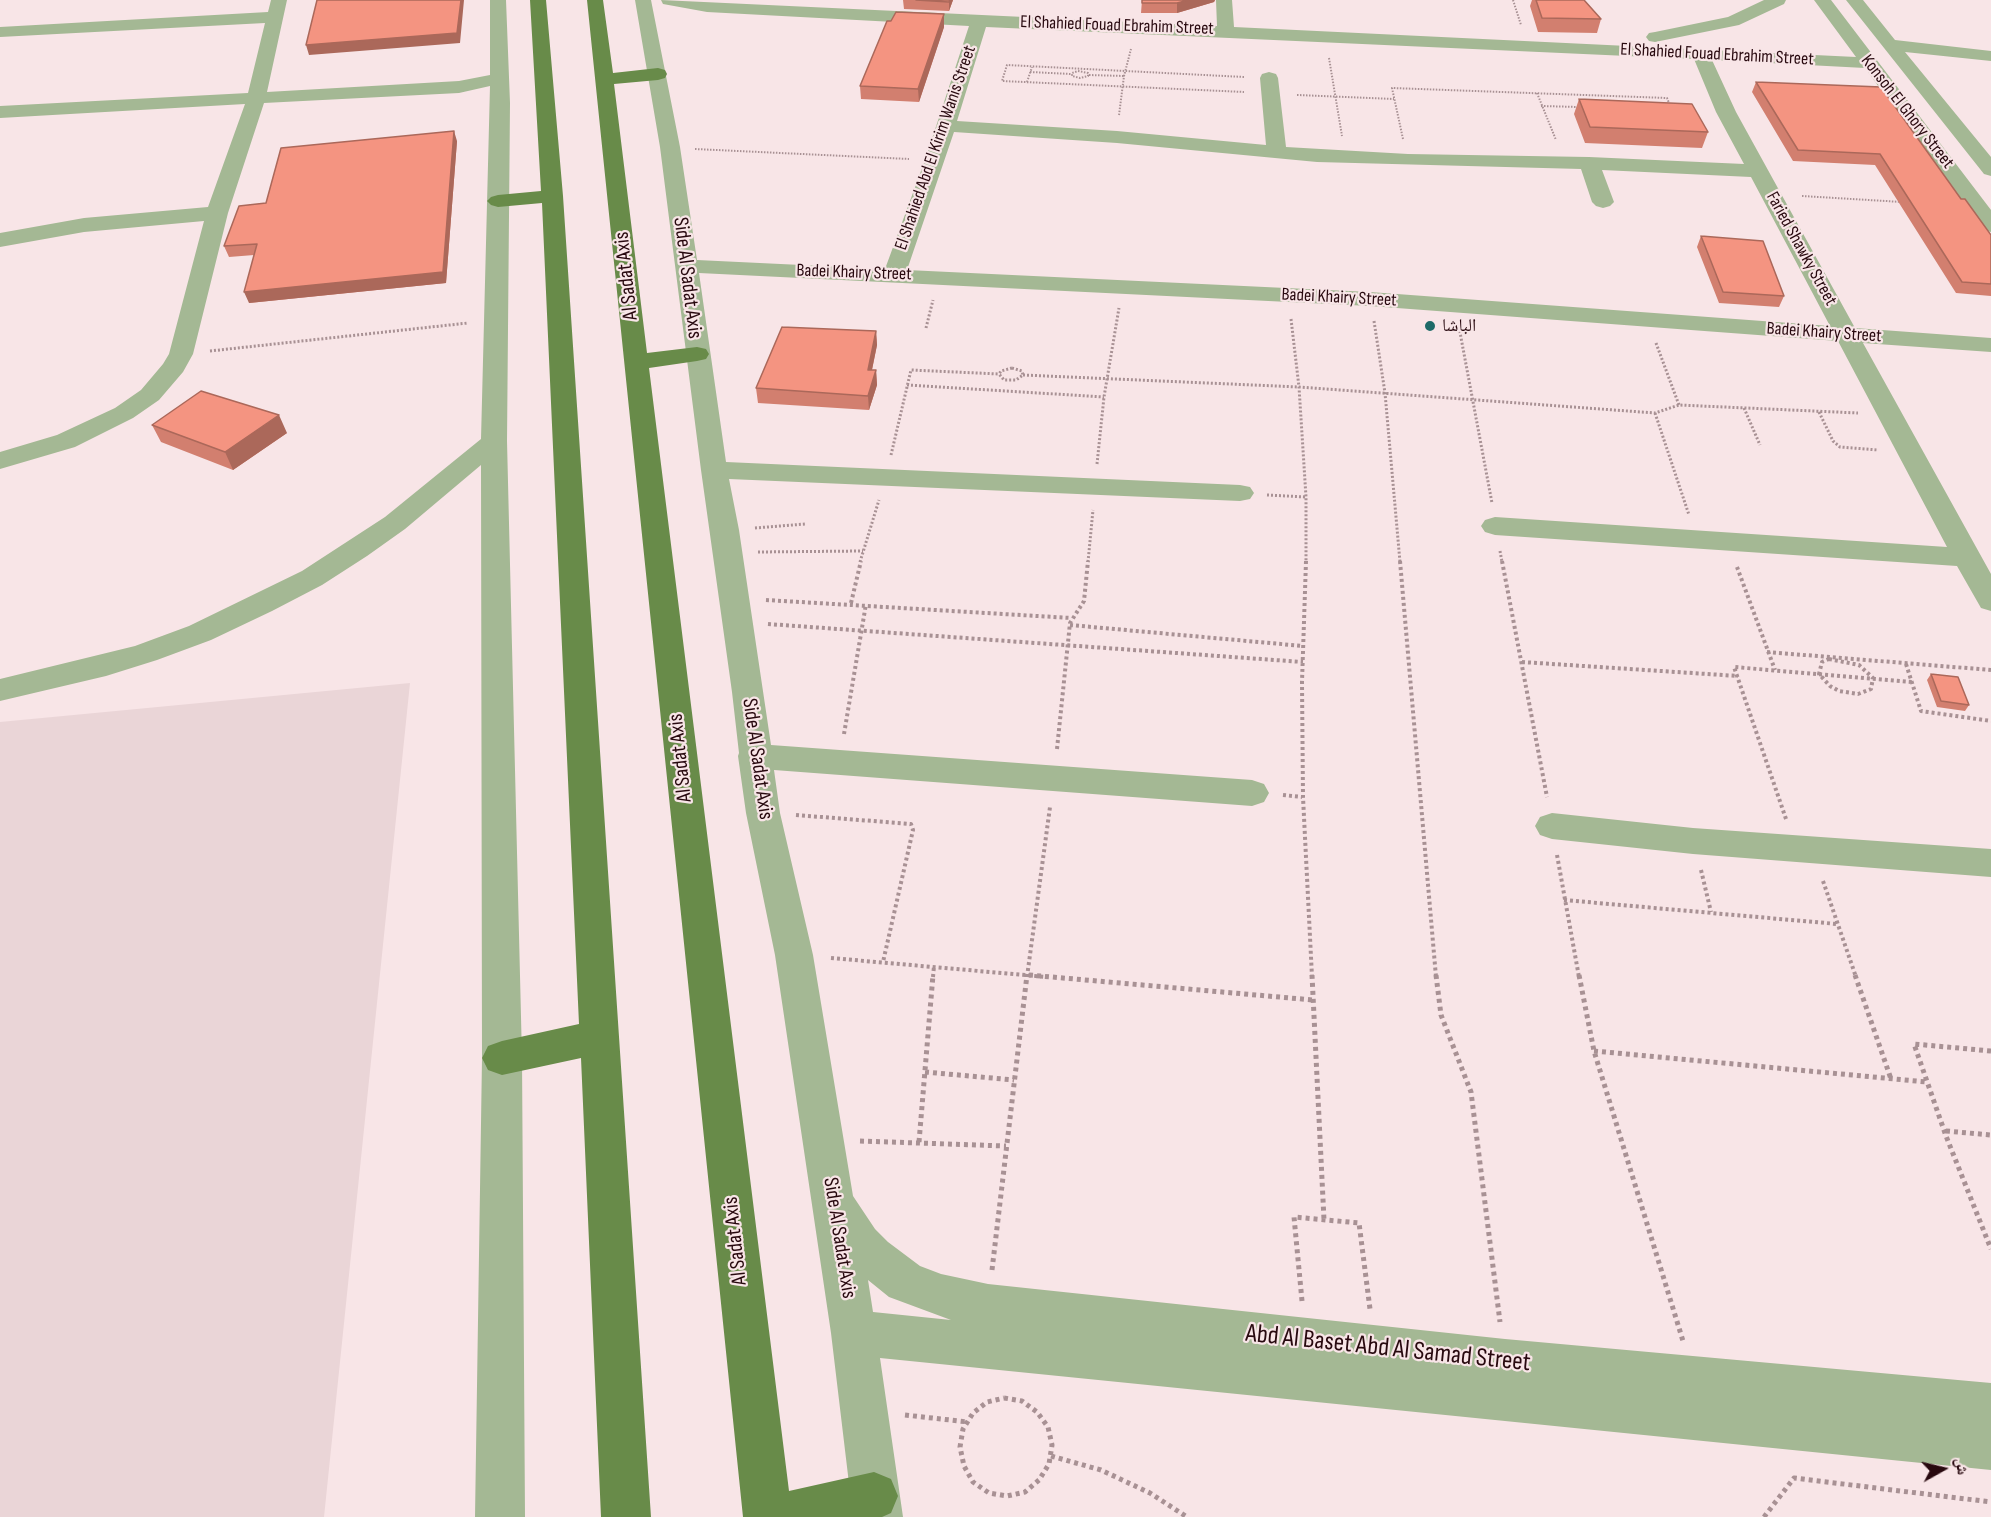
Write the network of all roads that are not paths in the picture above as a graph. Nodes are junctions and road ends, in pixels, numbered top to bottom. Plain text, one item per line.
1 (498, 0) edge
2 (538, 0) edge
3 (595, 0) edge
4 (1224, 0) edge
5 (1778, 0) edge
6 (1822, 0) edge
7 (1854, 0) edge
8 (277, 8) edge
9 (659, 13) edge
10 (979, 21) junction
11 (1226, 31) junction
12 (0, 32) edge
13 (1889, 44) junction
14 (1566, 46) junction
15 (1700, 53) junction
16 (1991, 56) edge
17 (1869, 63) junction
18 (1991, 63) edge
19 (1910, 71) junction
20 (658, 74) junction
21 (605, 80) junction
22 (1269, 86) road end
23 (500, 91) junction
24 (254, 106) junction
25 (0, 112) edge
26 (946, 126) junction
27 (0, 130) edge
28 (1277, 153) junction
29 (1589, 163) junction
30 (1989, 166) edge
31 (1758, 171) junction
32 (552, 196) junction
33 (498, 201) junction
34 (1604, 202) dead end
35 (217, 213) junction
36 (1991, 225) edge
37 (0, 240) edge
38 (686, 266) junction
39 (894, 275) junction
40 (1848, 335) junction
41 (1991, 345) edge
42 (698, 354) junction
43 (636, 362) junction
44 (494, 441) junction
45 (0, 461) edge
46 (714, 470) junction
47 (1239, 493) road end
48 (1495, 526) dead end
49 (1967, 557) junction
50 (1991, 601) edge
51 (0, 690) edge
52 (754, 756) junction
53 (1252, 793) dead end
54 (1552, 826) dead end
55 (1991, 863) edge
56 (599, 1037) junction
57 (502, 1058) junction
58 (832, 1194) junction
59 (854, 1333) junction
60 (1991, 1406) edge
61 (1991, 1446) edge
62 (876, 1506) edge
63 (500, 1517) edge
64 (626, 1517) edge
65 (768, 1517) edge
66 (781, 1517) edge

1 - 23 street
2 - 32 main road
3 - 21 main road, Al Sadat Axis
4 - 11 street
5 - 14 street, El Shahied Fouad Ebrahim Street
6 - 17 street, Konsoh El Ghory Street
7 - 13 street, Konsoh El Ghory Street
8 - 12 street
8 - 24 street
9 - 10 street, El Shahied Fouad Ebrahim Street
9 - 20 street, Side Al Sadat Axis
10 - 11 street, El Shahied Fouad Ebrahim Street
10 - 26 street, El Shahied Abd El Kirim Wanis Street
11 - 14 street, El Shahied Fouad Ebrahim Street
13 - 16 street
13 - 19 street, Konsoh El Ghory Street
14 - 15 street, El Shahied Fouad Ebrahim Street
15 - 17 street, El Shahied Fouad Ebrahim Street
15 - 31 street, Faried Shawky Street
17 - 36 street, Konsoh El Ghory Street
18 - 19 street
19 - 30 street, Konsoh El Ghory Street
20 - 21 main road
20 - 38 street, Side Al Sadat Axis
21 - 43 main road, Al Sadat Axis
22 - 28 street
23 - 24 street
23 - 33 street
24 - 25 street
24 - 27 street
24 - 35 street
26 - 28 street
26 - 39 street, El Shahied Abd El Kirim Wanis Street
28 - 29 street
29 - 31 street
29 - 34 street
31 - 40 street, Faried Shawky Street
32 - 33 main road
32 - 56 main road
33 - 44 street
35 - 37 street
35 - 45 street
38 - 39 street, Badei Khairy Street
38 - 42 street, Side Al Sadat Axis
39 - 40 street, Badei Khairy Street
40 - 41 street, Badei Khairy Street
40 - 49 street, Faried Shawky Street
42 - 43 main road
42 - 46 street, Side Al Sadat Axis
43 - 65 main road, Al Sadat Axis
44 - 51 street
44 - 57 street
46 - 47 street
46 - 52 street, Side Al Sadat Axis
48 - 49 street
49 - 50 street, Faried Shawky Street
52 - 53 street
52 - 58 street, Side Al Sadat Axis
54 - 55 street
56 - 57 main road
56 - 64 main road
57 - 63 street
58 - 59 street, Side Al Sadat Axis
58 - 60 street, Abd Al Baset Abd Al Samad Street
59 - 61 street, Abd Al Baset Abd Al Samad Street
59 - 62 street, Side Al Sadat Axis
62 - 66 main road

